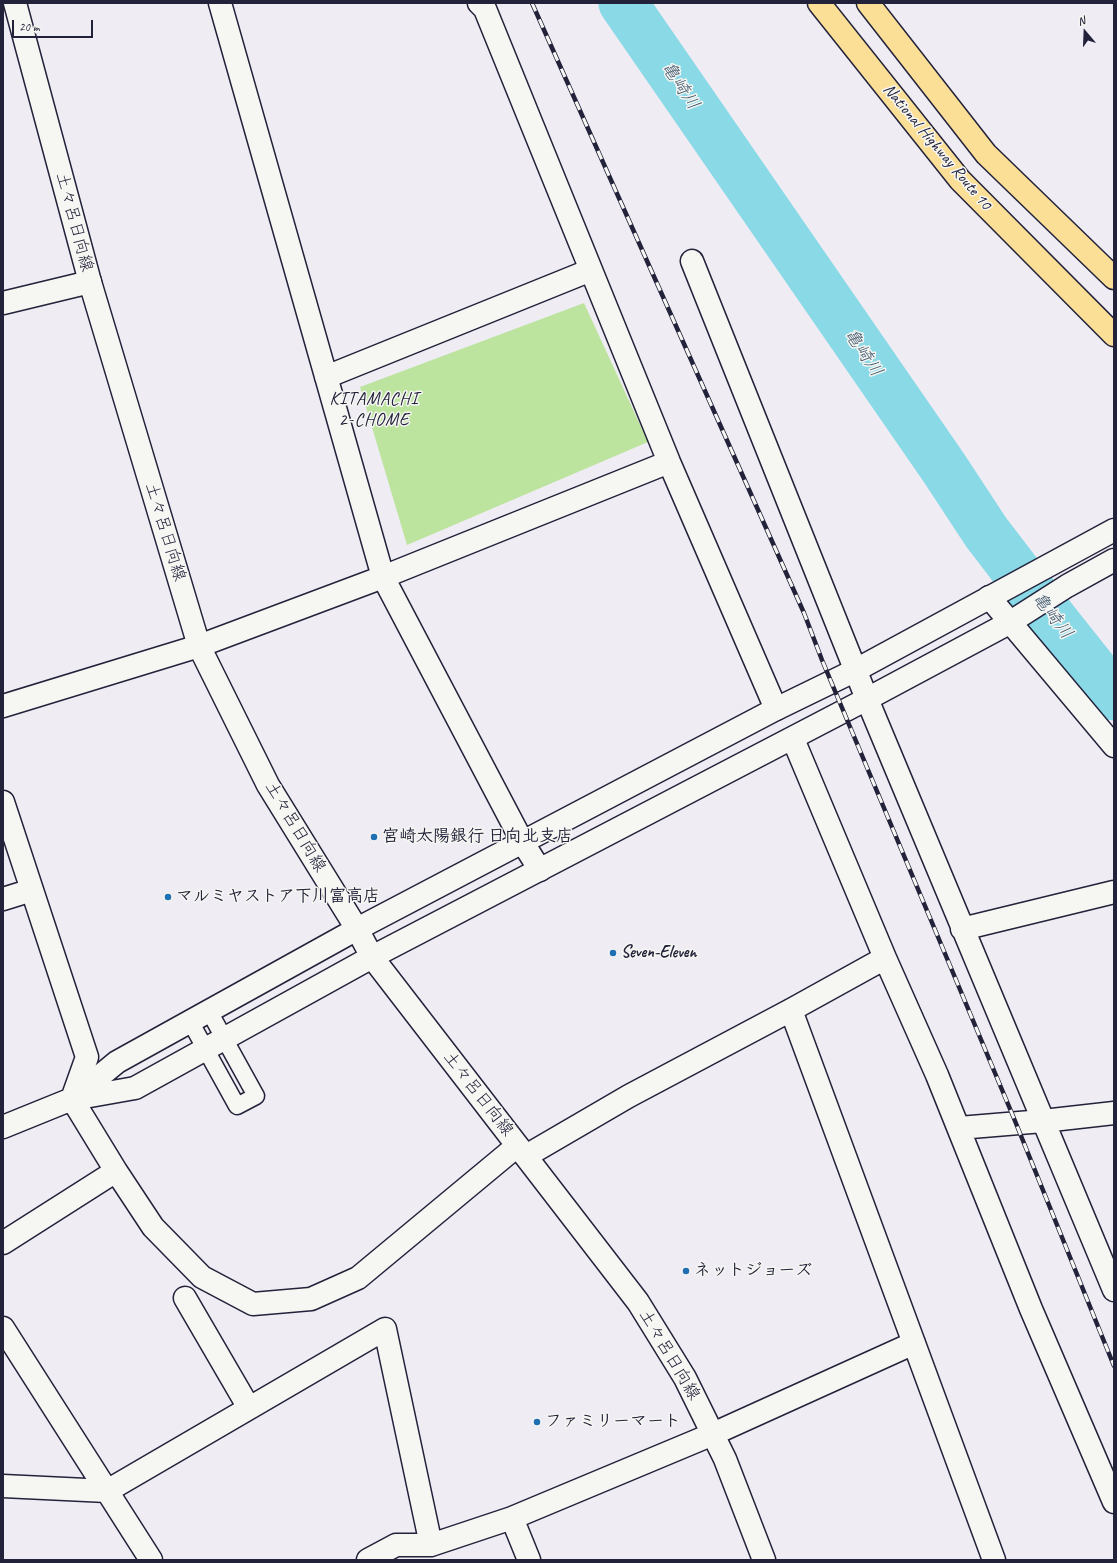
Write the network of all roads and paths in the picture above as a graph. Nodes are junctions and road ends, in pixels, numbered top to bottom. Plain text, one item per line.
1 (15, 3) edge
2 (220, 3) edge
3 (479, 3) edge
4 (819, 3) edge
5 (868, 3) edge
6 (692, 261) dead end
7 (591, 270) junction
8 (1114, 278) edge
9 (90, 282) junction
10 (3, 304) edge
11 (1114, 335) edge
12 (326, 377) junction
13 (670, 462) junction
14 (1114, 530) edge
15 (1114, 560) edge
16 (383, 577) junction
17 (989, 597) junction
18 (1009, 623) junction
19 (199, 646) junction
20 (856, 670) junction
21 (867, 700) junction
22 (3, 706) edge
23 (776, 709) junction
24 (793, 739) junction
25 (1114, 746) edge
26 (3, 802) edge
27 (523, 843) junction
28 (540, 870) junction
29 (32, 890) junction
30 (1114, 892) edge
31 (3, 898) edge
32 (357, 929) junction
33 (962, 929) junction
34 (372, 957) junction
35 (885, 958) junction
36 (792, 1010) junction
37 (200, 1016) junction
38 (215, 1044) junction
39 (72, 1099) junction
40 (1114, 1113) edge
41 (1043, 1122) junction
42 (3, 1127) edge
43 (959, 1128) junction
44 (521, 1151) junction
45 (116, 1171) junction
46 (3, 1243) edge
47 (1114, 1290) edge
48 (185, 1298) dead end
49 (3, 1328) edge
50 (914, 1343) junction
51 (249, 1408) junction
52 (713, 1434) junction
53 (3, 1486) edge
54 (107, 1491) junction
55 (1114, 1502) edge
56 (512, 1518) junction
57 (431, 1545) junction
58 (151, 1560) edge
59 (368, 1560) edge
60 (530, 1560) edge
61 (764, 1560) edge
62 (994, 1560) edge

1 - 9 street, 土々呂日向線
2 - 12 street
3 - 7 street
4 - 11 highway, National Highway Route 10
5 - 8 highway, National Highway Route 10
6 - 20 street
7 - 12 street
7 - 13 street
9 - 10 street
9 - 19 street, 土々呂日向線
12 - 16 street
13 - 16 street
13 - 23 street
14 - 17 street
15 - 18 street
16 - 19 street
16 - 27 street
17 - 18 street
17 - 20 street
18 - 21 street
18 - 25 street
19 - 22 street
19 - 32 street, 土々呂日向線
20 - 21 street
20 - 23 street
21 - 24 street
21 - 33 street
23 - 27 street
24 - 28 street
24 - 35 street
26 - 29 street
27 - 28 street
27 - 32 street
28 - 34 street
29 - 31 street
29 - 39 street
30 - 33 street
32 - 34 street, 土々呂日向線
32 - 37 street
33 - 41 street
34 - 38 street
34 - 44 street, 土々呂日向線
35 - 36 street
35 - 43 street
36 - 44 street
36 - 50 street
37 - 38 lane
37 - 38 lane
37 - 39 street
38 - 39 street
39 - 42 street
39 - 45 street
40 - 41 street
41 - 43 street
41 - 47 street
43 - 55 street
44 - 45 street
44 - 52 street, 土々呂日向線
45 - 46 street
48 - 51 street
49 - 54 street
50 - 52 street
50 - 62 street
51 - 54 street
51 - 57 street
52 - 56 street
52 - 61 street, 土々呂日向線
53 - 54 street
54 - 58 street
56 - 57 street
56 - 60 street
57 - 59 street

